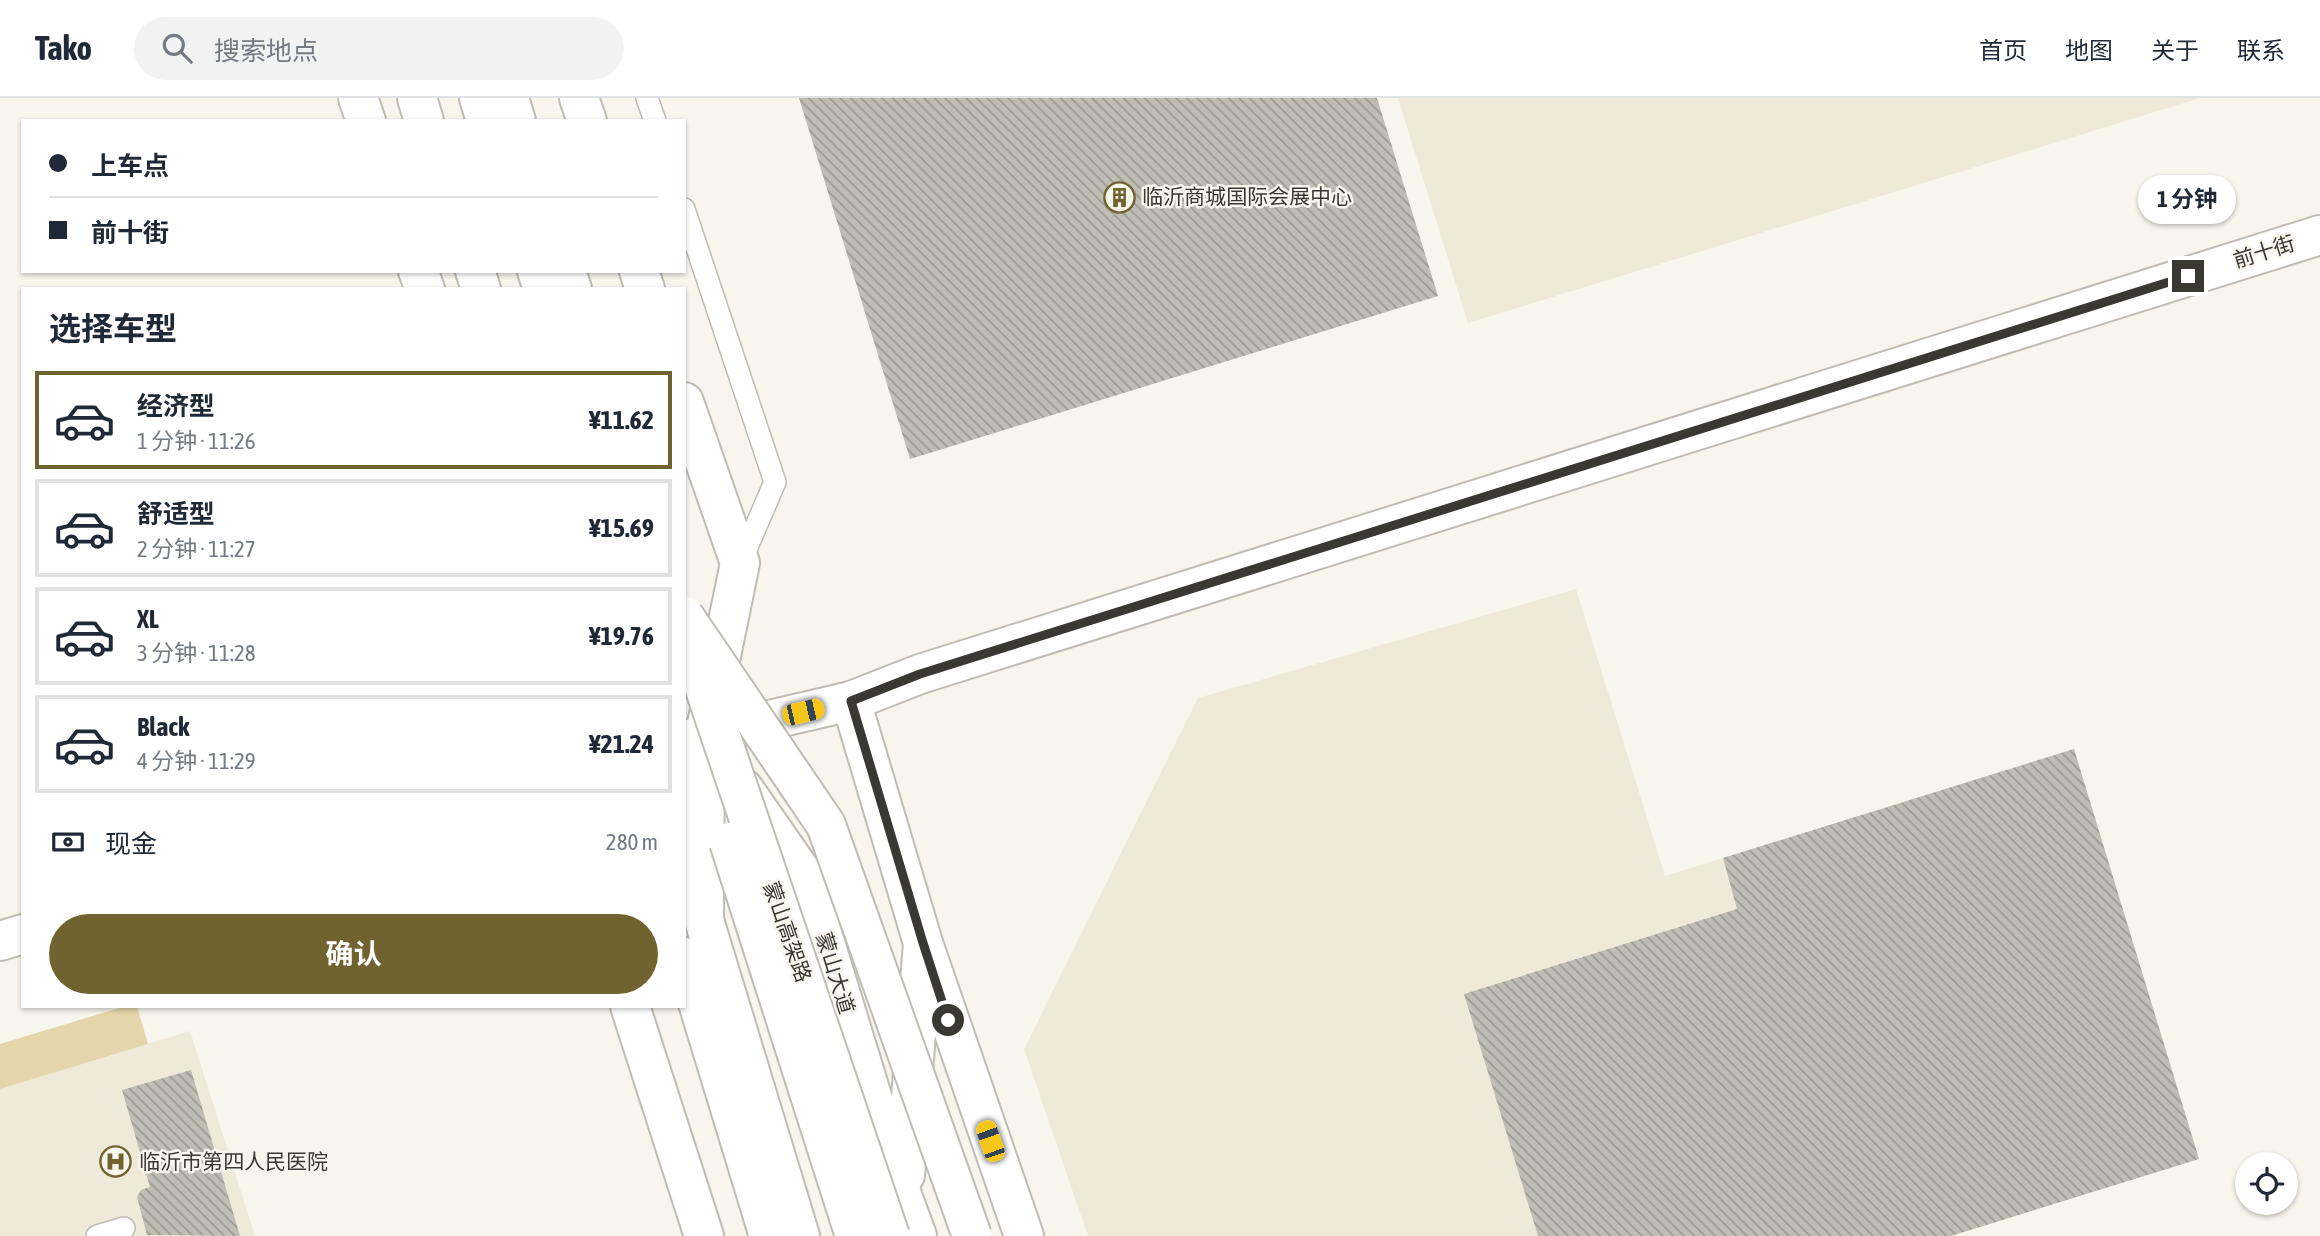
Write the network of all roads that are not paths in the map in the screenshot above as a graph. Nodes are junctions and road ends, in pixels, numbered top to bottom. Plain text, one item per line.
1 (358, 98) edge
2 (417, 98) edge
3 (479, 98) edge
4 (509, 98) edge
5 (579, 98) edge
6 (647, 98) edge
7 (365, 119) edge
8 (423, 119) edge
9 (485, 119) edge
10 (515, 119) edge
11 (586, 119) edge
12 (654, 119) edge
13 (686, 215) edge
14 (2320, 235) edge
15 (686, 408) edge
16 (740, 563) junction
17 (686, 619) edge
18 (686, 634) edge
19 (851, 701) junction
20 (689, 722) edge
21 (21, 935) edge
22 (0, 941) edge
23 (923, 943) junction
24 (686, 964) edge
25 (631, 1008) edge
26 (903, 1198) junction
27 (124, 1228) dead end
28 (97, 1236) edge
29 (704, 1236) edge
30 (769, 1236) edge
31 (800, 1236) edge
32 (855, 1236) edge
33 (890, 1236) edge
34 (917, 1236) edge
35 (972, 1236) edge
36 (1024, 1236) edge

1 - 7 main road
2 - 8 main road
3 - 9 main road
4 - 10 main road
5 - 11 main road
6 - 12 lane
13 - 16 lane
14 - 19 main road, 前十街
15 - 16 main road
16 - 20 main road
17 - 35 main road, bridge
18 - 33 main road, 蒙山高架路, bridge
19 - 20 main road, 前十街
19 - 23 main road
20 - 26 main road, 蒙山大道
20 - 31 main road
20 - 32 main road, 蒙山高架路, bridge
21 - 22 main road
23 - 26 main road
23 - 36 main road
24 - 30 main road
25 - 29 main road
26 - 34 main road, 蒙山大道
27 - 28 lane

